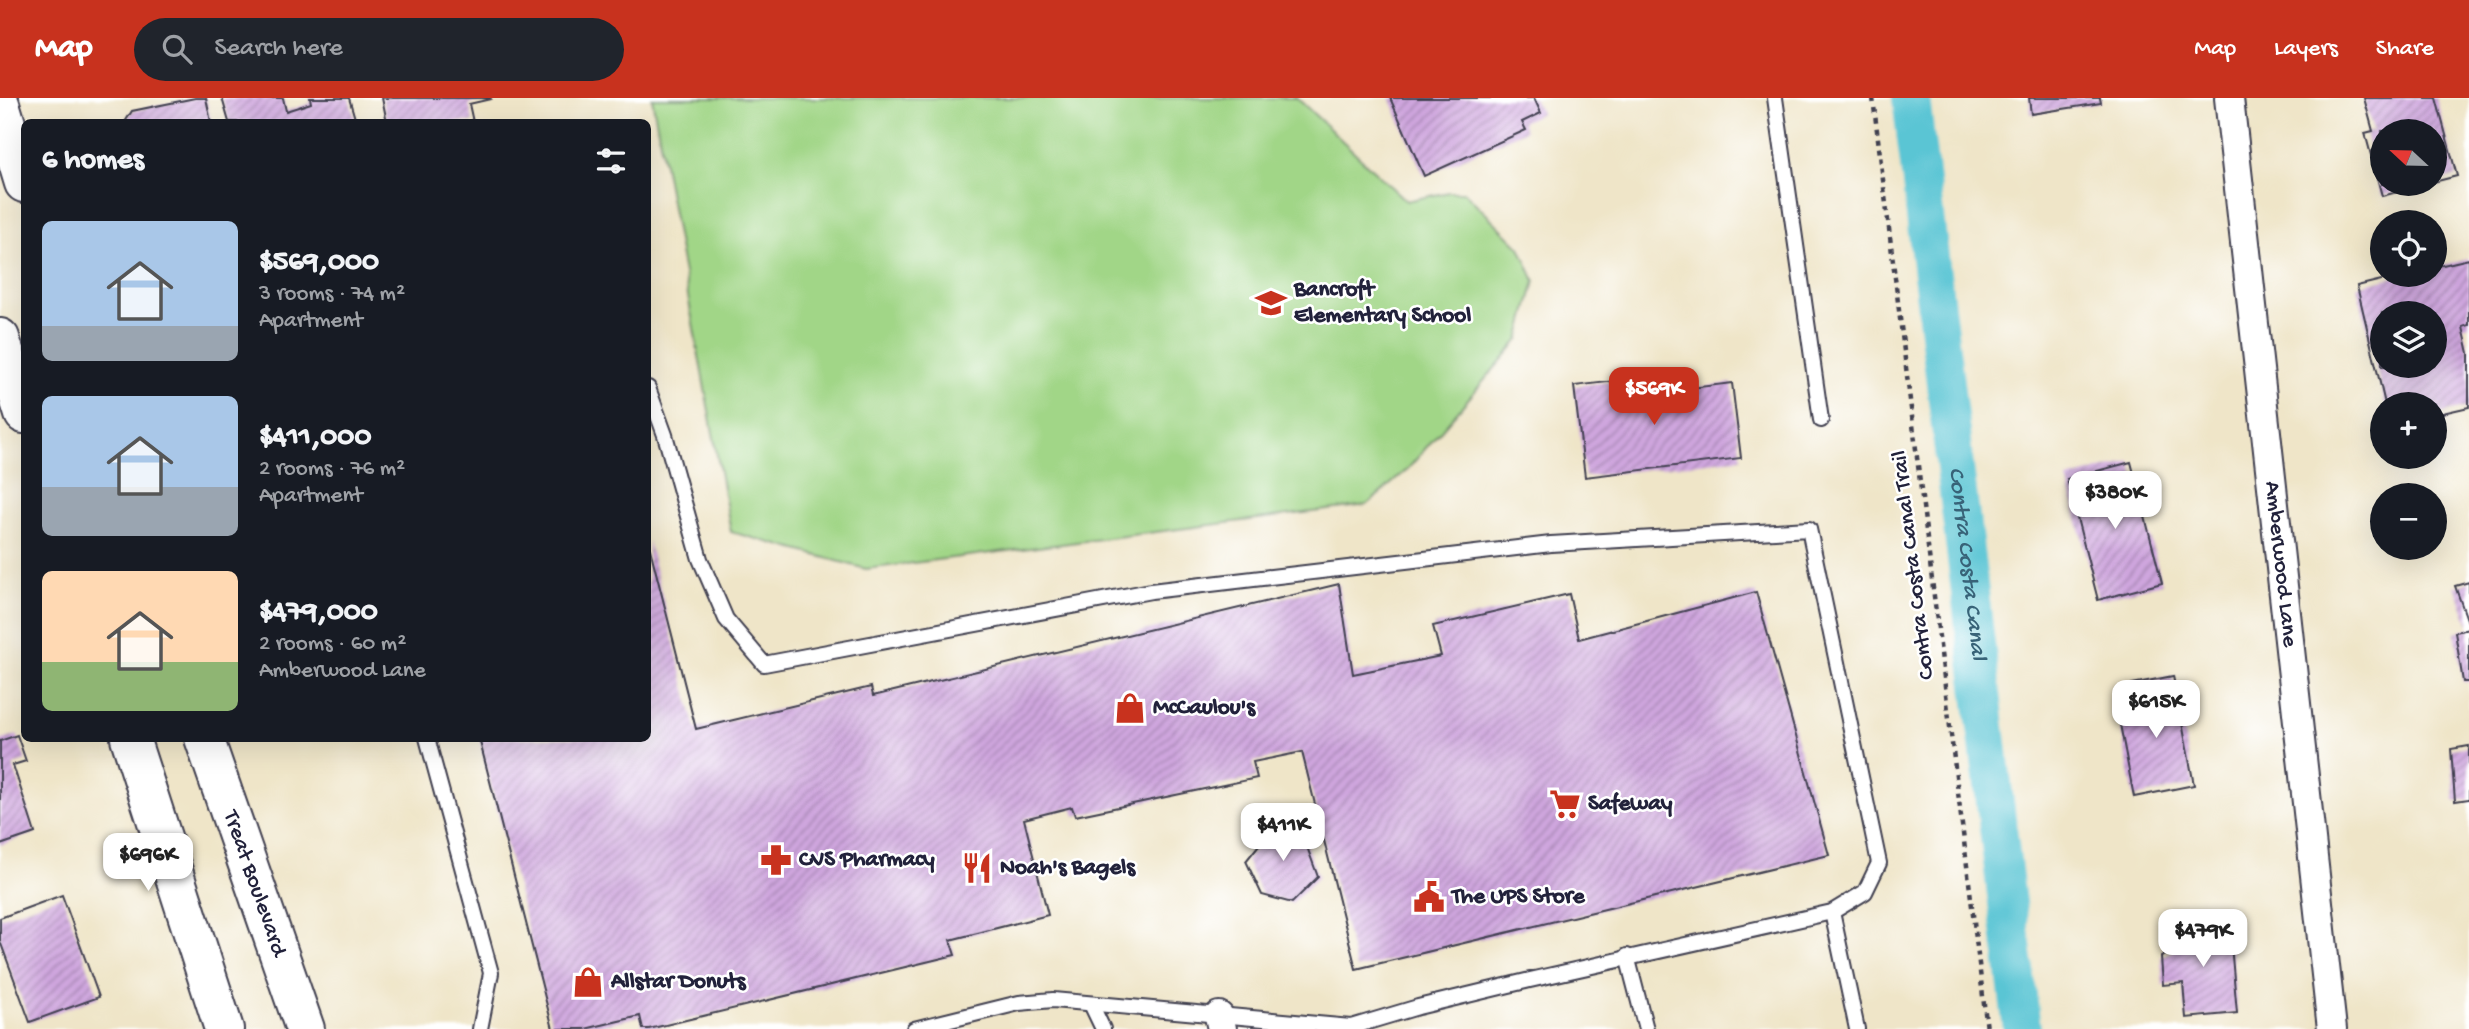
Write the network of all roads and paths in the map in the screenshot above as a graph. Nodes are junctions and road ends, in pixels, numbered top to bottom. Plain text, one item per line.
1 (1775, 98) edge
2 (1873, 98) edge
3 (2230, 98) edge
4 (0, 104) edge
5 (21, 173) edge
6 (0, 338) edge
7 (651, 396) edge
8 (21, 404) edge
9 (1821, 420) dead end
10 (131, 742) edge
11 (205, 742) edge
12 (428, 742) edge
13 (1832, 912) junction
14 (1627, 956) junction
15 (1091, 1004) junction
16 (1221, 1022) edge
17 (1350, 1028) edge
18 (224, 1029) edge
19 (305, 1029) edge
20 (480, 1029) edge
21 (914, 1029) edge
22 (1103, 1029) edge
23 (1646, 1029) edge
24 (1857, 1029) edge
25 (1987, 1029) edge
26 (2332, 1029) edge

1 - 9 lane
2 - 25 path, Contra Costa Canal Trail
3 - 26 street, Amberwood Lane
4 - 5 main road
6 - 8 main road
7 - 13 lane
10 - 18 main road
11 - 19 main road, Treat Boulevard
12 - 20 lane
13 - 14 lane
13 - 24 lane
14 - 17 lane
14 - 23 lane
15 - 16 lane
15 - 21 lane
15 - 22 lane
16 - 17 lane

